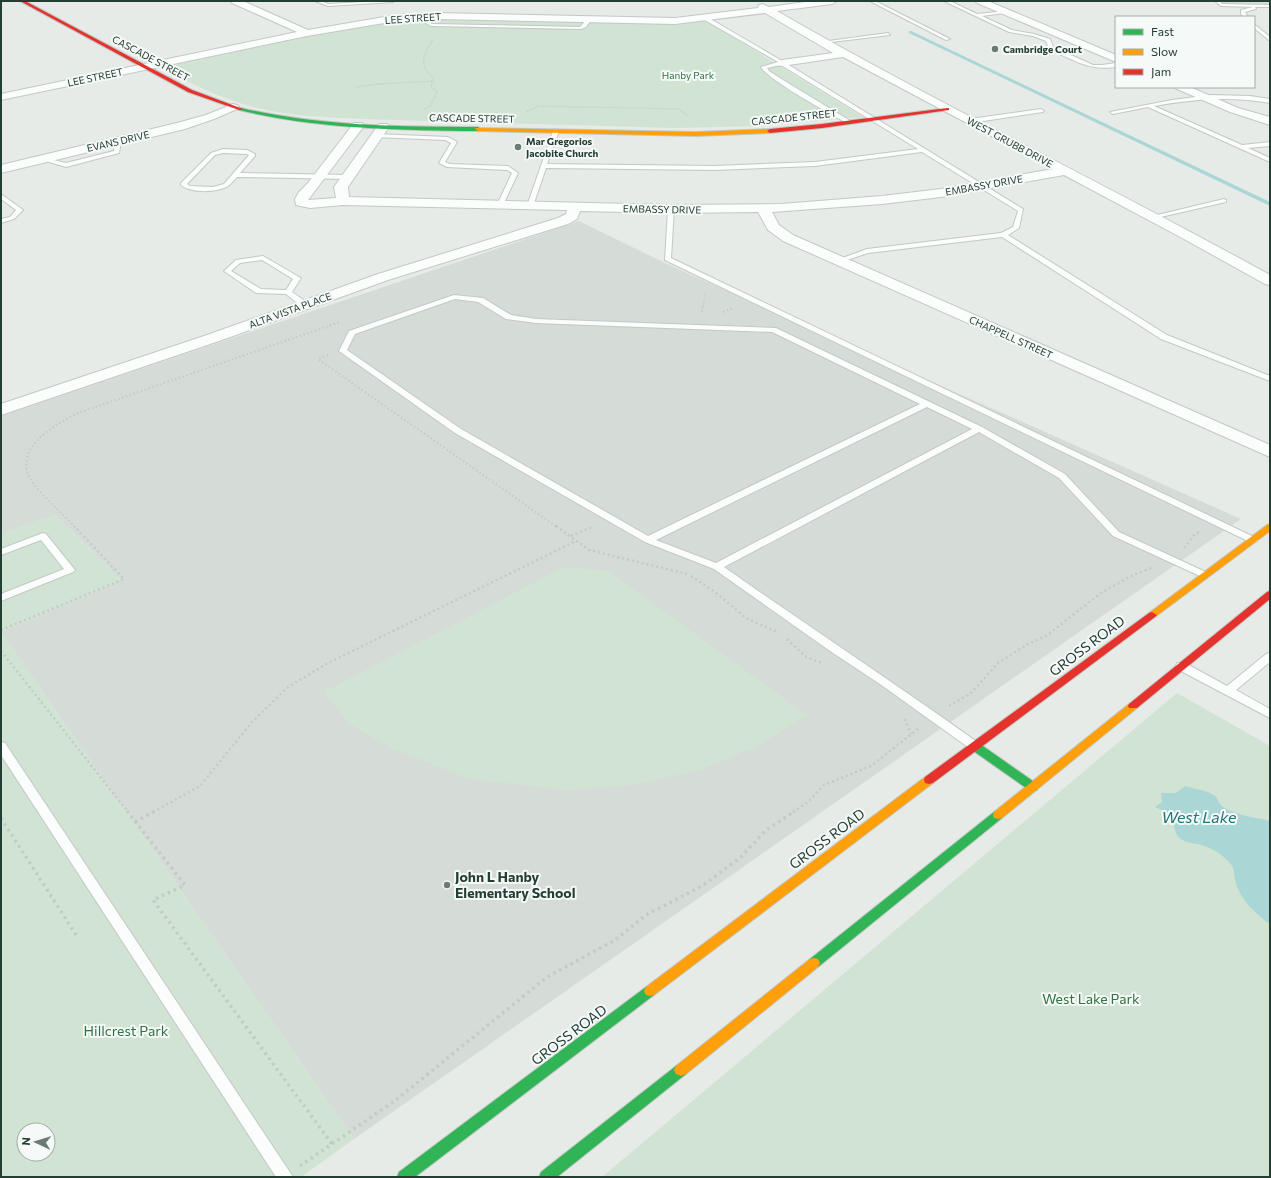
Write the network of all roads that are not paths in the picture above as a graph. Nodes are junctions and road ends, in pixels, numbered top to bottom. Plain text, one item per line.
1 (22, 1) edge
2 (235, 1) edge
3 (317, 1) edge
4 (750, 1) edge
5 (831, 1) edge
6 (872, 1) edge
7 (980, 1) edge
8 (1217, 1) edge
9 (391, 2) edge
10 (946, 2) edge
11 (1270, 7) edge
12 (766, 9) junction
13 (1005, 12) junction
14 (978, 15) junction
15 (1246, 16) edge
16 (396, 18) junction
17 (705, 18) junction
18 (1255, 26) edge
19 (307, 32) junction
20 (888, 34) dead end
21 (948, 39) dead end
22 (1270, 40) edge
23 (823, 42) junction
24 (844, 54) junction
25 (1115, 59) edge
26 (782, 63) junction
27 (1115, 65) edge
28 (144, 66) junction
29 (1183, 88) edge
30 (1, 97) edge
31 (1204, 97) junction
32 (1270, 101) edge
33 (1150, 106) junction
34 (234, 107) junction
35 (947, 109) junction
36 (1041, 111) dead end
37 (1113, 112) dead end
38 (871, 119) junction
39 (970, 121) junction
40 (1270, 121) edge
41 (849, 122) junction
42 (358, 126) junction
43 (556, 131) junction
44 (380, 132) junction
45 (1270, 144) edge
46 (1242, 147) junction
47 (923, 150) junction
48 (1270, 160) edge
49 (544, 166) junction
50 (1, 169) edge
51 (1065, 171) junction
52 (236, 175) junction
53 (321, 176) junction
54 (349, 177) junction
55 (981, 186) junction
56 (1, 196) edge
57 (343, 201) junction
58 (1224, 201) dead end
59 (4, 202) edge
60 (500, 205) junction
61 (530, 206) junction
62 (575, 207) junction
63 (763, 208) junction
64 (671, 209) junction
65 (1152, 217) junction
66 (1, 221) edge
67 (1003, 235) junction
68 (839, 261) junction
69 (1270, 281) edge
70 (288, 292) junction
71 (305, 305) junction
72 (1270, 378) edge
73 (927, 404) junction
74 (1, 410) edge
75 (979, 429) junction
76 (1270, 452) edge
77 (1270, 527) edge
78 (648, 540) junction
79 (1253, 540) junction
80 (1, 552) edge
81 (717, 567) junction
82 (1205, 575) junction
83 (1270, 594) edge
84 (1, 598) edge
85 (1270, 656) edge
86 (1181, 666) junction
87 (1228, 691) junction
88 (1270, 714) edge
89 (1, 746) edge
90 (976, 747) junction
91 (1033, 787) junction
92 (285, 1177) edge
93 (404, 1177) edge
94 (546, 1177) edge

1 - 28 street, CASCADE STREET
2 - 19 street
3 - 9 lane
4 - 12 street, WEST GRUBB DRIVE
5 - 12 street, LEE STREET
6 - 21 lane
7 - 13 street
8 - 11 lane
9 - 16 street
10 - 14 lane
11 - 15 lane
12 - 17 street, LEE STREET
12 - 23 street, WEST GRUBB DRIVE
13 - 14 lane
13 - 25 street
14 - 27 lane
16 - 17 street, LEE STREET
16 - 19 street, LEE STREET
17 - 26 lane
18 - 22 lane
19 - 28 street, LEE STREET
20 - 23 lane
23 - 24 street, WEST GRUBB DRIVE
24 - 26 street
24 - 35 street, WEST GRUBB DRIVE
26 - 38 lane
26 - 41 lane
28 - 30 street, LEE STREET
28 - 34 street, CASCADE STREET
29 - 31 street
31 - 32 lane
31 - 33 lane
31 - 40 street
33 - 37 lane
33 - 46 lane
34 - 42 street, CASCADE STREET
34 - 50 street, EVANS DRIVE
35 - 38 street, CASCADE STREET
35 - 39 street, WEST GRUBB DRIVE
36 - 39 lane
38 - 41 street, CASCADE STREET
38 - 47 lane
39 - 51 street, WEST GRUBB DRIVE
41 - 43 street, CASCADE STREET
42 - 44 street, CASCADE STREET
42 - 53 street
43 - 44 street, CASCADE STREET
43 - 49 lane
44 - 54 street
44 - 60 lane
45 - 46 lane
46 - 48 lane
47 - 49 lane
47 - 55 lane
49 - 61 lane
51 - 55 street, EMBASSY DRIVE
51 - 65 street, WEST GRUBB DRIVE
52 - 52 lane
52 - 53 lane
53 - 54 lane
53 - 57 street, EMBASSY DRIVE
54 - 57 street
55 - 63 street, EMBASSY DRIVE
55 - 67 lane
56 - 59 lane
57 - 60 street, EMBASSY DRIVE
58 - 65 lane
59 - 66 lane
60 - 61 street, EMBASSY DRIVE
61 - 62 street, EMBASSY DRIVE
62 - 64 street, EMBASSY DRIVE
62 - 71 street, ALTA VISTA PLACE
63 - 64 street, EMBASSY DRIVE
63 - 68 street, CHAPPELL STREET
64 - 79 lane
65 - 69 street, WEST GRUBB DRIVE
67 - 68 lane
67 - 72 lane
68 - 76 street, CHAPPELL STREET
70 - 70 lane
70 - 71 lane
71 - 74 street, ALTA VISTA PLACE
73 - 75 lane
73 - 78 lane
73 - 78 lane
75 - 81 lane
75 - 82 lane
77 - 79 street, GROSS ROAD
78 - 81 lane
79 - 82 street, GROSS ROAD
80 - 84 lane
81 - 90 lane
82 - 90 street, GROSS ROAD
83 - 86 street
85 - 87 lane
86 - 87 lane
86 - 91 street
87 - 88 lane
89 - 92 lane
90 - 91 street
90 - 93 street, GROSS ROAD
91 - 94 street

